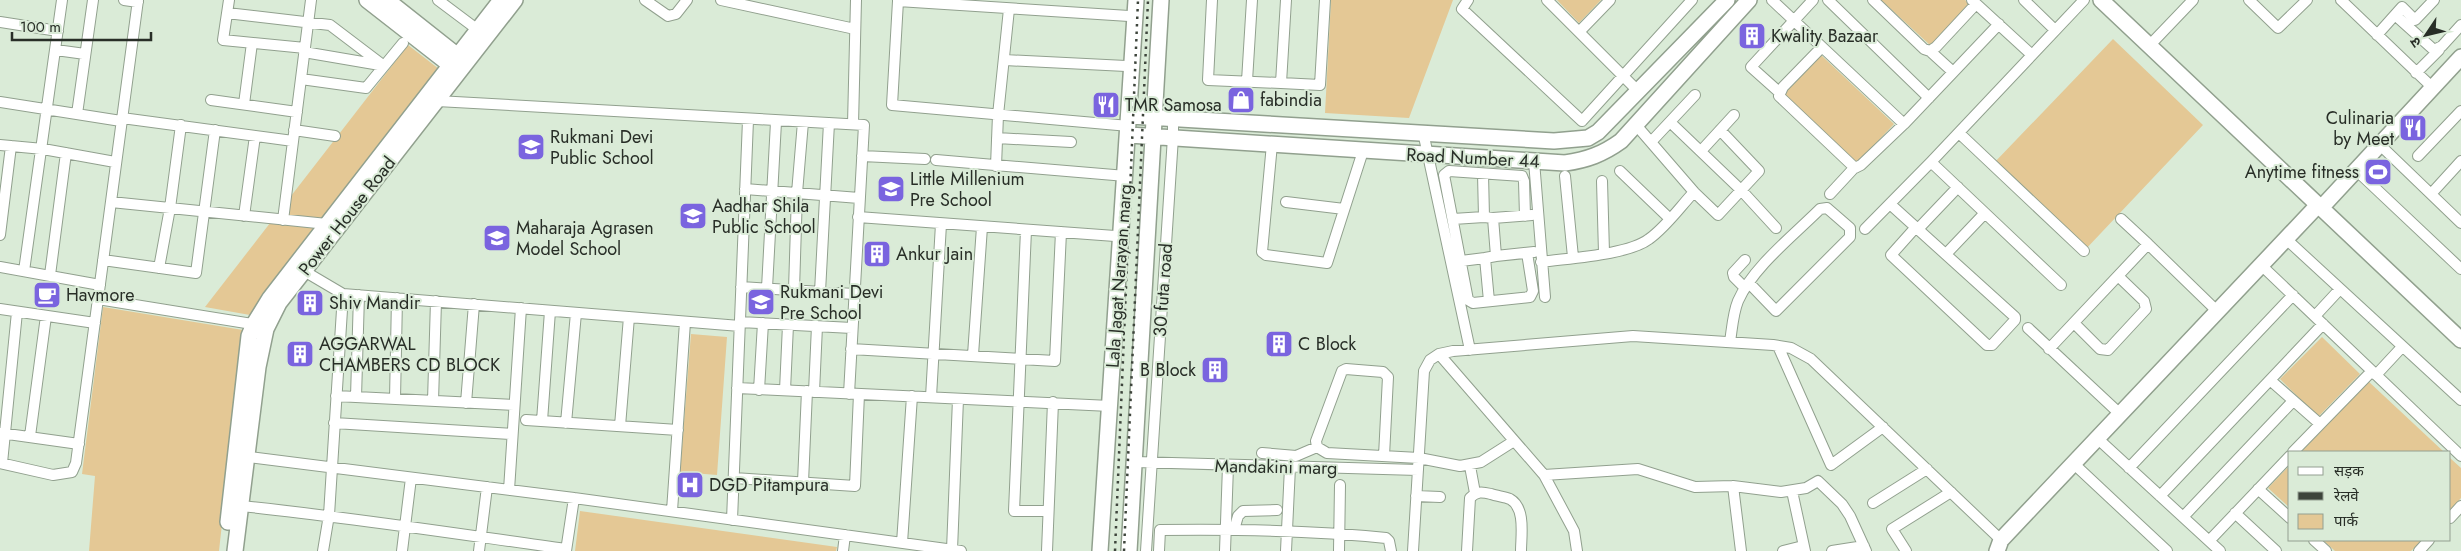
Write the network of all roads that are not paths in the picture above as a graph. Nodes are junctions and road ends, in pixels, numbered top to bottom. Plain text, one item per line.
1 (62, 0) edge
2 (93, 0) edge
3 (124, 0) edge
4 (229, 0) edge
5 (311, 0) edge
6 (367, 0) edge
7 (387, 0) edge
8 (438, 0) edge
9 (501, 0) edge
10 (515, 0) edge
11 (646, 0) edge
12 (687, 0) edge
13 (721, 0) edge
14 (856, 0) edge
15 (1130, 0) edge
16 (1136, 0) edge
17 (1161, 0) edge
18 (1212, 0) edge
19 (1252, 0) edge
20 (1286, 0) edge
21 (1324, 0) edge
22 (1468, 0) edge
23 (1547, 0) edge
24 (1610, 0) edge
25 (1692, 0) edge
26 (1728, 0) edge
27 (1749, 0) edge
28 (1772, 0) edge
29 (1814, 0) edge
30 (1828, 0) edge
31 (1873, 0) edge
32 (2024, 0) edge
33 (2084, 0) edge
34 (2100, 0) edge
35 (2193, 0) edge
36 (2249, 0) edge
37 (2307, 0) edge
38 (2341, 0) edge
39 (2434, 0) edge
40 (138, 1) edge
41 (1974, 2) edge
42 (1009, 8) junction
43 (227, 13) junction
44 (2395, 15) junction
45 (1129, 16) junction
46 (1793, 20) junction
47 (0, 22) edge
48 (308, 24) junction
49 (1999, 24) junction
50 (2461, 26) edge
51 (855, 29) junction
52 (478, 30) junction
53 (2056, 30) junction
54 (58, 31) junction
55 (1579, 32) junction
56 (2377, 35) junction
57 (252, 43) junction
58 (403, 43) dead end
59 (2149, 46) junction
60 (1822, 47) junction
61 (56, 50) junction
62 (305, 50) junction
63 (2438, 50) junction
64 (1930, 51) junction
65 (86, 54) junction
66 (2032, 55) junction
67 (2461, 58) edge
68 (1005, 60) junction
69 (459, 64) junction
70 (384, 66) junction
71 (1126, 66) junction
72 (1953, 72) junction
73 (2416, 72) junction
74 (1623, 76) junction
75 (301, 79) junction
76 (1247, 81) junction
77 (1281, 82) junction
78 (2432, 88) junction
79 (1638, 91) junction
80 (1779, 92) junction
81 (1695, 95) dead end
82 (1929, 98) junction
83 (432, 99) junction
84 (211, 100) dead end
85 (0, 102) edge
86 (244, 104) junction
87 (47, 109) junction
88 (2461, 111) edge
89 (297, 112) junction
90 (77, 114) junction
91 (998, 115) junction
92 (1734, 116) dead end
93 (1155, 118) junction
94 (122, 119) junction
95 (1172, 119) junction
96 (748, 120) junction
97 (776, 122) junction
98 (803, 122) junction
99 (1670, 122) junction
100 (829, 123) junction
101 (853, 124) junction
102 (1904, 124) junction
103 (181, 125) junction
104 (1636, 125) junction
105 (1127, 126) junction
106 (215, 130) junction
107 (294, 130) junction
108 (1720, 130) junction
109 (1423, 132) junction
110 (1959, 133) junction
111 (254, 136) junction
112 (334, 136) dead end
113 (1154, 136) junction
114 (1173, 137) junction
115 (997, 138) junction
116 (293, 141) junction
117 (1071, 142) dead end
118 (1651, 142) junction
119 (0, 144) edge
120 (1272, 144) junction
121 (2380, 145) junction
122 (11, 146) junction
123 (43, 149) junction
124 (1364, 151) junction
125 (1701, 151) junction
126 (66, 153) junction
127 (1429, 155) junction
128 (862, 156) junction
129 (2418, 156) dead end
130 (925, 159) dead end
131 (936, 160) dead end
132 (1534, 161) junction
133 (116, 162) junction
134 (1931, 162) junction
135 (996, 166) junction
136 (1855, 167) junction
137 (2459, 168) edge
138 (2356, 170) junction
139 (1620, 171) dead end
140 (1483, 174) junction
141 (1122, 176) junction
142 (1565, 176) dead end
143 (1602, 181) dead end
144 (1958, 187) junction
145 (745, 189) junction
146 (771, 191) junction
147 (1742, 191) junction
148 (1694, 192) junction
149 (797, 193) junction
150 (1830, 194) dead end
151 (2431, 194) junction
152 (825, 195) junction
153 (860, 198) junction
154 (111, 202) junction
155 (1286, 202) dead end
156 (1890, 204) junction
157 (2320, 206) junction
158 (170, 208) junction
159 (1344, 209) junction
160 (203, 212) junction
161 (1985, 213) junction
162 (1538, 215) junction
163 (244, 216) junction
164 (1525, 216) junction
165 (858, 218) junction
166 (1489, 218) junction
167 (1669, 218) junction
168 (1453, 219) junction
169 (2122, 219) dead end
170 (283, 220) junction
171 (2461, 223) edge
172 (327, 224) junction
173 (941, 224) junction
174 (982, 227) junction
175 (1776, 228) dead end
176 (1917, 228) junction
177 (1865, 229) dead end
178 (1026, 230) junction
179 (1061, 232) junction
180 (0, 235) edge
181 (1116, 236) junction
182 (2284, 238) junction
183 (2148, 244) junction
184 (2084, 251) dead end
185 (1527, 253) junction
186 (1604, 253) junction
187 (1947, 253) junction
188 (1496, 256) junction
189 (1541, 257) junction
190 (1573, 257) junction
191 (1485, 258) junction
192 (103, 260) junction
193 (1745, 260) dead end
194 (1461, 261) junction
195 (2261, 265) junction
196 (0, 267) edge
197 (159, 268) junction
198 (2461, 268) edge
199 (24, 271) junction
200 (304, 271) junction
201 (50, 276) junction
202 (2118, 276) junction
203 (2061, 284) dead end
204 (100, 285) junction
205 (1747, 286) junction
206 (741, 287) junction
207 (767, 288) junction
208 (2340, 289) junction
209 (794, 290) junction
210 (820, 292) junction
211 (343, 294) junction
212 (854, 294) junction
213 (359, 295) junction
214 (2293, 295) junction
215 (1545, 297) dead end
216 (98, 298) junction
217 (397, 298) junction
218 (436, 301) junction
219 (1489, 301) junction
220 (474, 304) junction
221 (521, 308) junction
222 (0, 309) edge
223 (550, 311) junction
224 (2217, 311) junction
225 (17, 312) junction
226 (576, 313) junction
227 (46, 316) junction
228 (2315, 316) junction
229 (629, 317) junction
230 (685, 322) junction
231 (95, 323) junction
232 (763, 323) junction
233 (2074, 323) junction
234 (740, 324) junction
235 (2323, 324) junction
236 (788, 325) junction
237 (260, 326) junction
238 (817, 326) junction
239 (852, 328) junction
240 (2028, 328) dead end
241 (2461, 340) edge
242 (1730, 342) junction
243 (1778, 346) junction
244 (2402, 347) junction
245 (851, 349) junction
246 (2050, 349) junction
247 (1470, 350) junction
248 (934, 354) junction
249 (1439, 354) junction
250 (973, 355) junction
251 (1020, 358) junction
252 (2374, 373) junction
253 (2270, 380) junction
254 (737, 388) junction
255 (759, 390) junction
256 (785, 390) junction
257 (810, 392) junction
258 (854, 394) junction
259 (336, 396) junction
260 (912, 396) junction
261 (356, 397) junction
262 (931, 398) junction
263 (395, 399) junction
264 (958, 399) junction
265 (1019, 400) junction
266 (2293, 400) junction
267 (2461, 400) edge
268 (433, 401) junction
269 (1052, 402) junction
270 (466, 403) junction
271 (514, 405) junction
272 (1108, 405) junction
273 (2120, 414) junction
274 (526, 420) dead end
275 (542, 421) junction
276 (334, 423) junction
277 (566, 423) junction
278 (2320, 424) junction
279 (620, 426) junction
280 (1884, 427) junction
281 (678, 430) junction
282 (2, 433) edge
283 (512, 434) junction
284 (30, 436) junction
285 (2097, 438) junction
286 (1514, 441) junction
287 (79, 444) junction
288 (1316, 447) junction
289 (2294, 451) edge
290 (1262, 453) dead end
291 (1340, 455) junction
292 (241, 456) junction
293 (1384, 456) junction
294 (2461, 456) edge
295 (1419, 458) junction
296 (2288, 458) edge
297 (1135, 462) junction
298 (1, 463) edge
299 (1151, 463) junction
300 (2073, 463) junction
301 (1228, 466) junction
302 (1470, 466) junction
303 (1290, 467) junction
304 (332, 468) junction
305 (1340, 468) junction
306 (2129, 468) junction
307 (1927, 469) junction
308 (1418, 470) junction
309 (1544, 476) junction
310 (411, 478) junction
311 (734, 478) junction
312 (803, 482) junction
313 (1340, 485) dead end
314 (1734, 486) junction
315 (487, 487) junction
316 (2258, 489) junction
317 (508, 490) junction
318 (1792, 491) junction
319 (1951, 492) junction
320 (1475, 493) junction
321 (1416, 496) junction
322 (1440, 496) dead end
323 (2160, 496) junction
324 (574, 498) junction
325 (1873, 504) dead end
326 (241, 506) junction
327 (2461, 506) edge
328 (1277, 510) dead end
329 (672, 511) junction
330 (1048, 511) junction
331 (2235, 513) junction
332 (328, 515) junction
333 (2288, 516) edge
334 (2183, 517) junction
335 (2451, 517) edge
336 (732, 520) junction
337 (404, 528) junction
338 (1230, 530) junction
339 (1288, 531) junction
340 (1338, 533) junction
341 (845, 535) junction
342 (481, 537) junction
343 (2209, 541) junction
344 (2315, 541) edge
345 (2428, 541) edge
346 (902, 543) junction
347 (1999, 545) edge
348 (924, 548) edge
349 (1804, 549) edge
350 (1865, 549) edge
351 (566, 550) edge
352 (956, 550) edge
353 (225, 551) edge
354 (235, 551) edge
355 (324, 551) edge
356 (402, 551) edge
357 (479, 551) edge
358 (843, 551) edge
359 (1047, 551) edge
360 (1098, 551) edge
361 (1129, 551) edge
362 (1146, 551) edge
363 (1159, 551) edge
364 (1226, 551) edge
365 (1286, 551) edge
366 (1339, 551) edge
367 (1391, 551) edge
368 (1413, 551) edge
369 (1467, 551) edge
370 (1521, 551) edge
371 (1577, 551) edge
372 (1741, 551) edge
373 (1783, 551) edge
374 (1832, 551) edge
375 (1906, 551) edge
376 (2168, 551) edge
377 (2220, 551) edge
378 (2276, 551) edge
379 (2326, 551) edge
380 (2419, 551) edge

1 - 54 street
2 - 65 street
3 - 40 street
4 - 43 street
5 - 48 street
6 - 69 street
7 - 69 street
8 - 52 street
9 - 52 street, Power House Road
10 - 69 street, Power House Road
11 - 12 street
13 - 51 street
14 - 51 street
15 - 45 street
16 - 105 street, Lala Jagat Narayan marg
17 - 93 street, Lala Jagat Narayan marg
18 - 76 street
19 - 76 street
20 - 77 street
21 - 77 street
22 - 74 street
23 - 55 street
24 - 55 street
25 - 74 street
26 - 79 street, Road Number 44
27 - 104 street, Road Number 44
28 - 46 street
29 - 46 street
30 - 82 street
31 - 64 street
32 - 53 street
33 - 53 street
34 - 59 street
35 - 59 street
36 - 37 street
38 - 56 street
39 - 44 street
40 - 94 street
41 - 49 street
41 - 64 street
42 - 45 street
42 - 68 street
42 - 91 street
43 - 48 street
43 - 57 street
44 - 56 street
44 - 63 street
45 - 71 street
46 - 60 street
46 - 80 street
47 - 54 street
48 - 62 street
48 - 70 street
49 - 66 street
49 - 72 street
50 - 63 street
51 - 101 street
52 - 69 street, Power House Road
53 - 66 street
54 - 61 street
55 - 74 street
56 - 73 street
57 - 62 street
57 - 86 street
58 - 70 street
59 - 157 street
60 - 80 street
60 - 102 street
61 - 65 street
61 - 87 street
62 - 70 street
62 - 75 street
63 - 73 street
64 - 72 street
65 - 90 street
66 - 110 street
67 - 78 street
68 - 71 street
68 - 91 street
69 - 83 street, Power House Road
70 - 75 street
71 - 105 street
72 - 82 street
73 - 78 street
74 - 79 street
75 - 89 street
76 - 77 street
78 - 121 street
79 - 109 street, Road Number 44
80 - 136 street
81 - 99 street
82 - 102 street
83 - 96 street
83 - 172 street, Power House Road
83 - 200 street, Power House Road
84 - 86 street
85 - 87 street
86 - 89 street
87 - 90 street
87 - 123 street
88 - 129 street
89 - 107 street
90 - 94 street
91 - 105 street
91 - 115 street
92 - 108 street
93 - 95 street, Road Number 44
93 - 105 street, Road Number 44
93 - 113 street, Lala Jagat Narayan marg
94 - 103 street
94 - 133 street
95 - 109 street, Road Number 44
95 - 114 street, 30 futa road
96 - 97 street
96 - 145 street
97 - 98 street
97 - 146 street
98 - 100 street
98 - 149 street
99 - 118 street
99 - 125 street
100 - 101 street
100 - 152 street
101 - 128 street
102 - 136 street
103 - 106 street
103 - 158 street
104 - 118 street
104 - 132 street, Road Number 44
105 - 113 street, Road Number 44
105 - 141 street, Lala Jagat Narayan marg
106 - 111 street
106 - 160 street
107 - 112 street
107 - 116 street
108 - 125 street
108 - 147 street
109 - 127 street
110 - 134 street
110 - 184 street
111 - 116 street
111 - 163 street
113 - 114 street, Road Number 44
113 - 297 street, Lala Jagat Narayan marg
114 - 120 street, Road Number 44
114 - 299 street, 30 futa road
115 - 117 street
115 - 135 street
116 - 170 street
118 - 148 street
119 - 122 street
120 - 124 street, Road Number 44
120 - 159 street
121 - 138 street
121 - 151 street
122 - 123 street
122 - 180 street
123 - 126 street
123 - 199 street
124 - 127 street, Road Number 44
124 - 159 street
125 - 147 street
126 - 133 street
126 - 201 street
127 - 132 street, Road Number 44
127 - 247 street
128 - 130 street
128 - 153 street
131 - 135 street
132 - 162 street
133 - 154 street
134 - 144 street
134 - 156 street
135 - 141 street
136 - 150 street
137 - 151 street
138 - 157 street
138 - 198 street
139 - 167 street
140 - 164 street
140 - 166 street
140 - 168 street
141 - 181 street
141 - 272 street, Lala Jagat Narayan marg
142 - 190 street
143 - 186 street
144 - 161 street
144 - 176 street
145 - 146 street
145 - 206 street
146 - 149 street
146 - 207 street
147 - 148 street
147 - 175 street
148 - 167 street
149 - 152 street
149 - 209 street
151 - 171 street
152 - 153 street
152 - 210 street
153 - 165 street
154 - 158 street
154 - 192 street
155 - 159 street
156 - 176 street
156 - 177 street
157 - 182 street
157 - 241 street
158 - 160 street
158 - 197 street
160 - 163 street
160 - 197 street
161 - 187 street
161 - 203 street
162 - 164 street
162 - 189 street
163 - 170 street
164 - 166 street
165 - 173 street
165 - 212 street
166 - 168 street
166 - 188 street
167 - 186 street
168 - 194 street
169 - 183 street
170 - 172 street
172 - 237 street, Power House Road
173 - 174 street
173 - 248 street
174 - 178 street
174 - 250 street
176 - 187 street
176 - 187 street
178 - 179 street
178 - 251 street
179 - 181 street
179 - 251 street
181 - 272 street
182 - 195 street
182 - 208 street
183 - 202 street
183 - 224 street
185 - 188 street
185 - 189 street
185 - 219 street
186 - 190 street
188 - 191 street
189 - 190 street
189 - 215 street
191 - 194 street
191 - 219 street
192 - 197 street
192 - 204 street
193 - 205 street
194 - 219 street
195 - 214 street
195 - 224 street
196 - 199 street
199 - 201 street
200 - 211 street
200 - 237 street, Power House Road
201 - 204 street
202 - 233 street
202 - 233 street
204 - 216 street
205 - 205 street
205 - 242 street
206 - 207 street
206 - 234 street
207 - 209 street
208 - 228 street
208 - 244 street
209 - 210 street
210 - 212 street
211 - 213 street
211 - 259 street
212 - 239 street
213 - 217 street
213 - 261 street
214 - 228 street
214 - 306 street
216 - 231 street
216 - 237 street
217 - 218 street
217 - 263 street
218 - 220 street
218 - 268 street
220 - 221 street
220 - 270 street
221 - 223 street
221 - 271 street
222 - 225 street
223 - 226 street
223 - 275 street
224 - 273 street
225 - 227 street
225 - 282 street
226 - 229 street
226 - 277 street
227 - 231 street
227 - 284 street
228 - 235 street
229 - 230 street
229 - 279 street
230 - 234 street
230 - 281 street
231 - 287 street
232 - 234 street
232 - 236 street
232 - 255 street
233 - 246 street
234 - 254 street
235 - 252 street
235 - 253 street
236 - 238 street
236 - 256 street
237 - 292 street, Power House Road
238 - 239 street
238 - 257 street
239 - 245 street
240 - 246 street
242 - 243 street
242 - 247 street
243 - 280 street
243 - 280 street
244 - 252 street
244 - 267 street
245 - 248 street
245 - 258 street
246 - 273 street
247 - 249 street
248 - 250 street
248 - 262 street
249 - 286 street
249 - 295 street
250 - 251 street
251 - 265 street
252 - 278 street
252 - 294 street
253 - 266 street
253 - 323 street
254 - 255 street
254 - 311 street
255 - 256 street
256 - 257 street
257 - 258 street
257 - 312 street
258 - 260 street
258 - 312 street
259 - 261 street
259 - 276 street
260 - 262 street
260 - 346 street
261 - 263 street
262 - 264 street
263 - 268 street
264 - 265 street
264 - 352 street
265 - 269 street
265 - 330 street
266 - 278 street
266 - 334 street
268 - 270 street
269 - 272 street
269 - 330 street
270 - 271 street
271 - 283 street
272 - 360 street, Lala Jagat Narayan marg
273 - 285 street
274 - 275 street
275 - 277 street
276 - 283 street
276 - 304 street
277 - 279 street
278 - 289 street
279 - 281 street
280 - 307 street
281 - 329 street
282 - 284 street
282 - 298 street
283 - 317 street
284 - 287 street
285 - 300 street
285 - 306 street
286 - 302 street
286 - 309 street
287 - 298 street
288 - 290 street
288 - 291 street
288 - 293 street
291 - 293 street
291 - 305 street
292 - 304 street
292 - 326 street, Power House Road
292 - 353 street, Power House Road
293 - 295 street
295 - 302 street
295 - 308 street
296 - 316 street
297 - 299 street, Mandakini marg
297 - 361 street, Lala Jagat Narayan marg
299 - 301 street, Mandakini marg
299 - 362 street, 30 futa road
300 - 347 street
300 - 376 street
301 - 303 street, Mandakini marg
301 - 338 street
302 - 320 street
303 - 305 street, Mandakini marg
303 - 339 street
304 - 310 street
304 - 332 street
305 - 308 street, Mandakini marg
306 - 323 street
307 - 319 street
307 - 325 street
308 - 321 street
309 - 314 street
309 - 371 street
310 - 315 street
310 - 337 street
311 - 312 street
311 - 336 street
313 - 340 street
314 - 318 street
314 - 372 street
315 - 317 street
315 - 342 street
316 - 331 street
316 - 333 street
317 - 324 street
318 - 349 street
318 - 350 street
319 - 347 street
319 - 375 street
320 - 369 street
320 - 370 street
321 - 322 street
321 - 368 street
323 - 334 street
324 - 329 street
324 - 351 street
326 - 332 street
326 - 354 street, Power House Road
327 - 335 street
328 - 338 street
329 - 336 street
330 - 359 street
331 - 343 street
331 - 378 street
332 - 337 street
332 - 355 street
334 - 343 street
336 - 341 street
337 - 342 street
337 - 356 street
338 - 339 street
338 - 363 street
338 - 364 street
339 - 340 street
339 - 365 street
340 - 366 street
340 - 367 street
341 - 346 street
341 - 358 street
342 - 351 street
342 - 357 street
343 - 377 street
344 - 379 street
345 - 380 street
346 - 348 street
348 - 352 street
349 - 373 street
350 - 374 street

